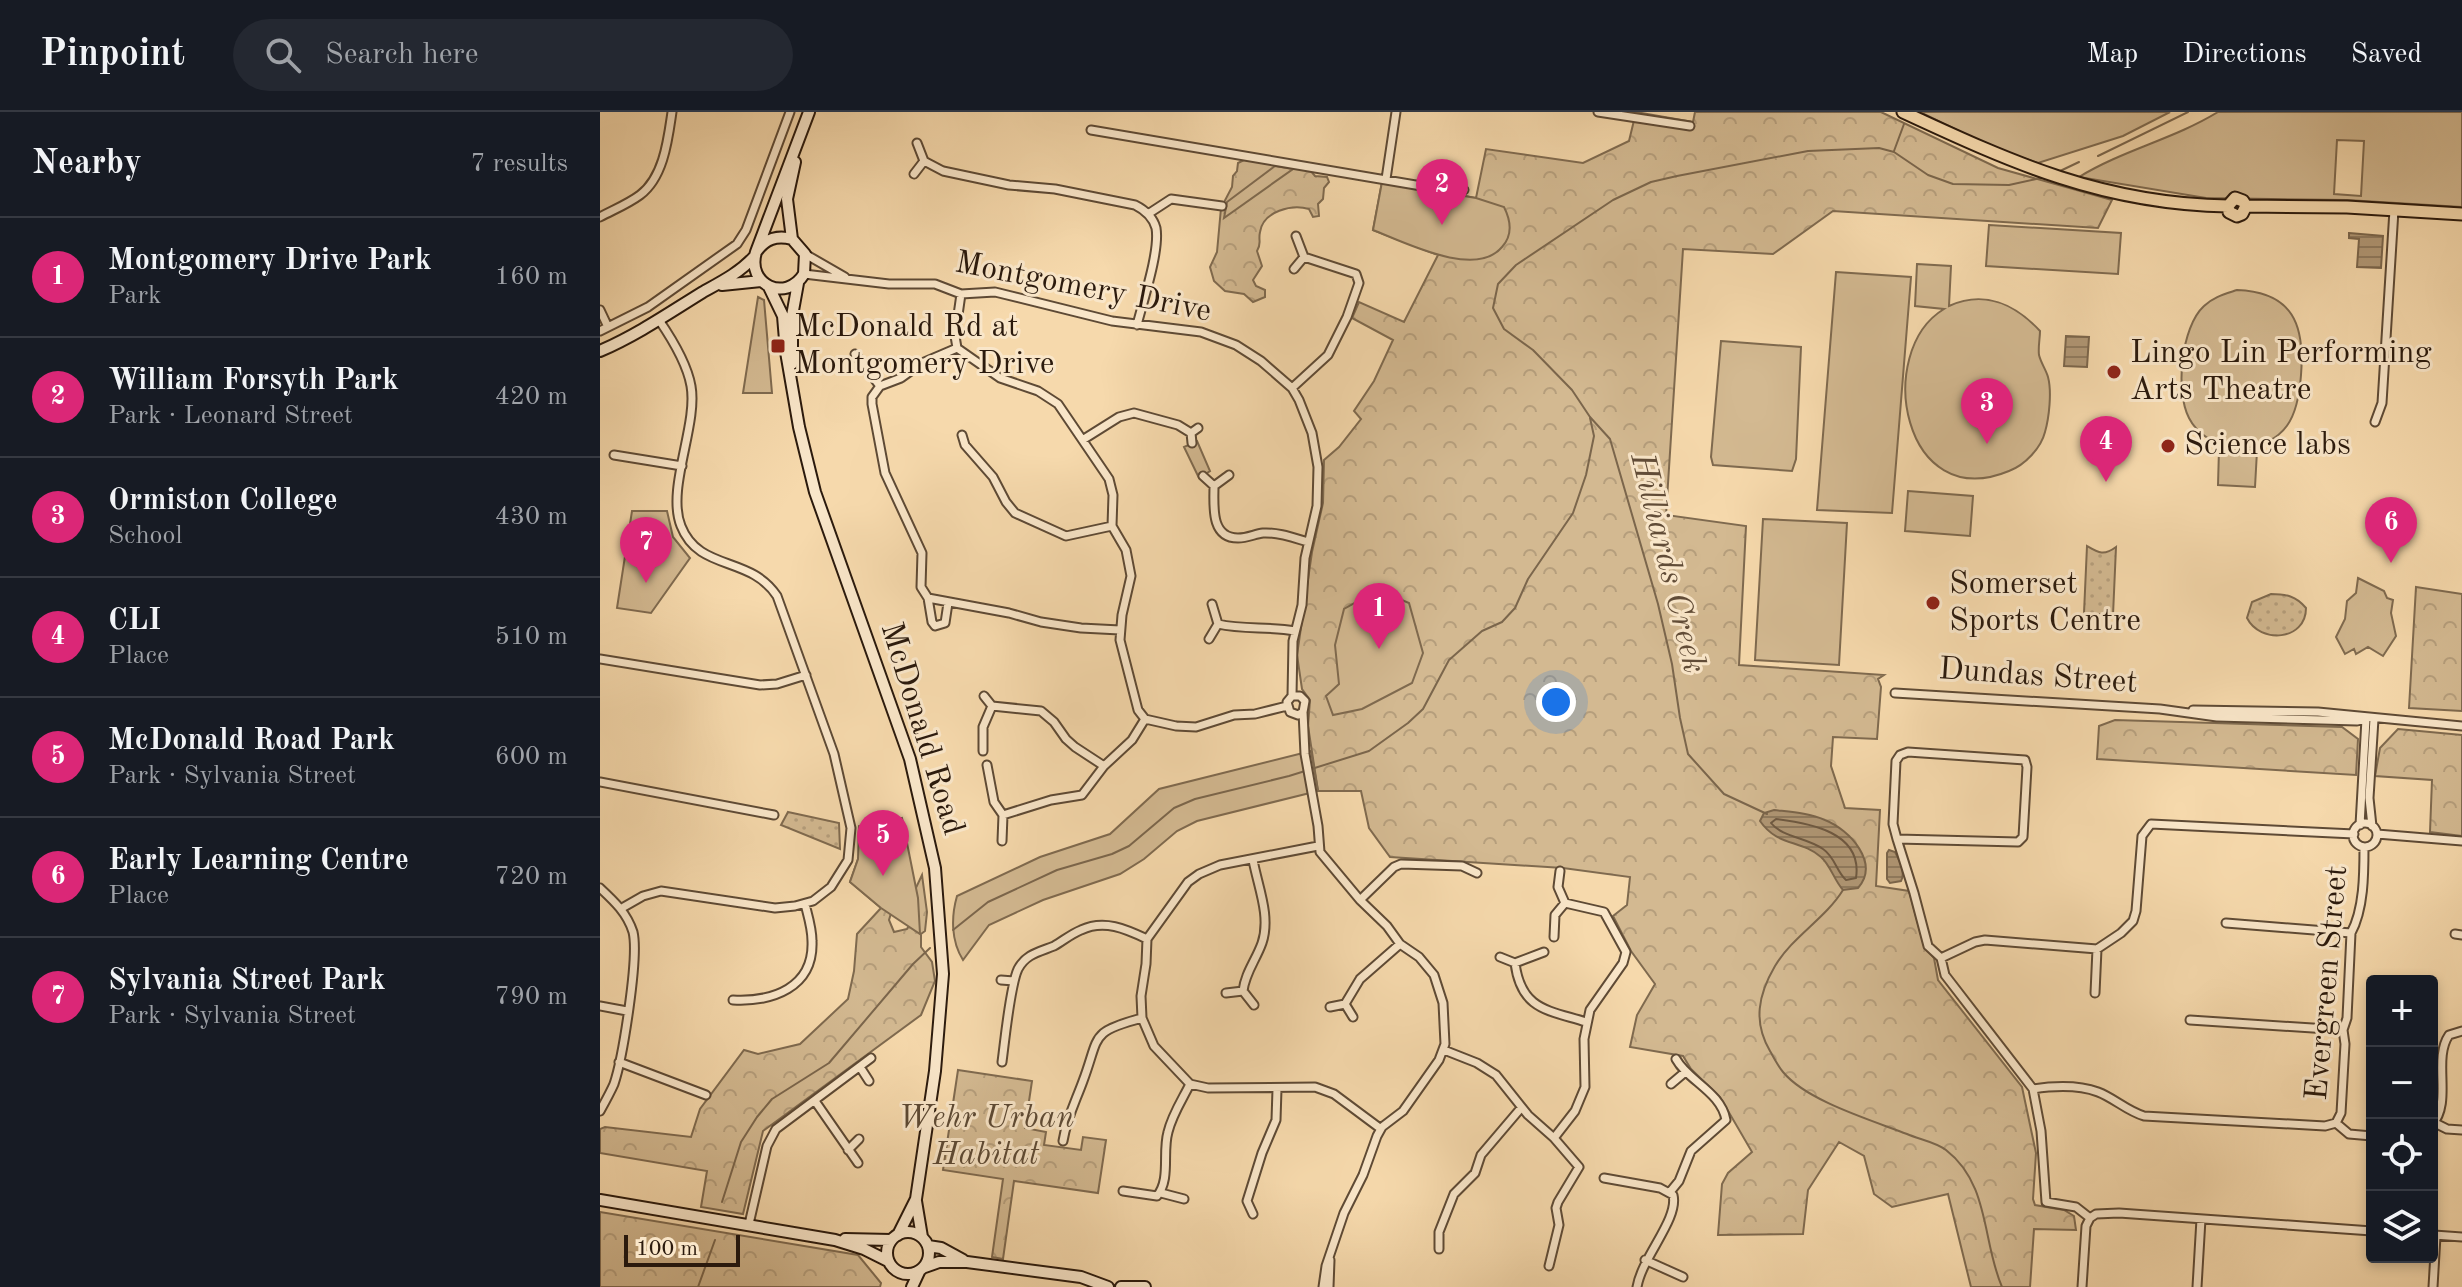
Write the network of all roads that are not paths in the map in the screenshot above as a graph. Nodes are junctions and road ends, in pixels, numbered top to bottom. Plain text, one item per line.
1 (672, 112) edge
2 (790, 112) edge
3 (809, 112) edge
4 (1396, 112) edge
5 (1598, 112) edge
6 (1903, 112) edge
7 (1690, 126) dead end
8 (1091, 130) dead end
9 (799, 140) junction
10 (917, 143) dead end
11 (924, 161) junction
12 (914, 174) dead end
13 (1386, 179) junction
14 (1464, 190) dead end
15 (1222, 206) dead end
16 (2394, 210) junction
17 (1148, 214) junction
18 (2462, 214) edge
19 (600, 217) edge
20 (1296, 236) dead end
21 (792, 239) junction
22 (755, 254) junction
23 (805, 254) junction
24 (1304, 257) junction
25 (1294, 269) dead end
26 (801, 278) junction
27 (851, 280) junction
28 (765, 284) junction
29 (712, 287) junction
30 (961, 294) junction
31 (661, 298) junction
32 (600, 310) edge
33 (671, 313) junction
34 (659, 320) junction
35 (1137, 325) junction
36 (604, 329) edge
37 (957, 348) junction
38 (600, 351) edge
39 (855, 354) dead end
40 (791, 378) junction
41 (880, 386) junction
42 (1292, 388) junction
43 (2375, 422) dead end
44 (962, 435) dead end
45 (1084, 439) junction
46 (1192, 443) dead end
47 (965, 445) junction
48 (955, 448) dead end
49 (614, 455) dead end
50 (682, 466) junction
51 (1229, 475) dead end
52 (1203, 476) dead end
53 (1214, 486) junction
54 (1112, 526) junction
55 (1308, 542) junction
56 (928, 598) junction
57 (948, 603) junction
58 (1212, 604) dead end
59 (1218, 624) junction
60 (1120, 630) junction
61 (1295, 631) junction
62 (1209, 639) dead end
63 (600, 659) edge
64 (806, 675) junction
65 (1895, 693) dead end
66 (984, 696) dead end
67 (1296, 696) junction
68 (992, 706) junction
69 (1287, 706) junction
70 (1303, 712) junction
71 (1293, 714) junction
72 (1145, 719) junction
73 (2370, 719) junction
74 (2462, 726) edge
75 (1303, 732) junction
76 (983, 751) dead end
77 (1104, 766) junction
78 (986, 772) dead end
79 (600, 782) edge
80 (774, 815) dead end
81 (1003, 815) junction
82 (2360, 825) junction
83 (2372, 826) junction
84 (2354, 834) junction
85 (2377, 834) junction
86 (1897, 839) junction
87 (1002, 841) dead end
88 (2462, 841) edge
89 (1318, 846) junction
90 (2364, 847) junction
91 (1253, 860) junction
92 (1560, 871) dead end
93 (1477, 873) dead end
94 (600, 888) edge
95 (1360, 900) junction
96 (1565, 903) junction
97 (805, 904) junction
98 (622, 908) junction
99 (2226, 923) dead end
100 (2351, 933) junction
101 (1554, 937) dead end
102 (1147, 939) junction
103 (1400, 944) junction
104 (2097, 949) junction
105 (1544, 952) dead end
106 (1500, 957) dead end
107 (1941, 958) junction
108 (1515, 963) junction
109 (1001, 980) dead end
110 (1014, 981) junction
111 (1243, 991) junction
112 (1226, 993) dead end
113 (2095, 993) dead end
114 (733, 1000) dead end
115 (1345, 1004) junction
116 (1254, 1005) dead end
117 (600, 1006) edge
118 (1330, 1007) dead end
119 (627, 1011) junction
120 (1353, 1017) dead end
121 (1142, 1018) junction
122 (2190, 1020) dead end
123 (1586, 1022) junction
124 (2343, 1030) junction
125 (2462, 1031) edge
126 (992, 1046) dead end
127 (1004, 1048) junction
128 (1444, 1050) junction
129 (871, 1058) dead end
130 (1676, 1059) dead end
131 (619, 1062) junction
132 (1002, 1062) dead end
133 (860, 1067) junction
134 (1684, 1073) junction
135 (869, 1081) dead end
136 (1190, 1084) junction
137 (1671, 1084) dead end
138 (1277, 1089) junction
139 (2033, 1089) junction
140 (706, 1095) dead end
141 (815, 1101) junction
142 (1521, 1108) junction
143 (600, 1109) edge
144 (2436, 1119) edge
145 (2336, 1123) junction
146 (2438, 1126) edge
147 (1381, 1129) junction
148 (2462, 1130) edge
149 (2366, 1135) edge
150 (1554, 1138) junction
151 (859, 1139) dead end
152 (1063, 1141) dead end
153 (848, 1150) junction
154 (858, 1163) dead end
155 (1604, 1178) dead end
156 (1123, 1191) dead end
157 (1670, 1192) junction
158 (1161, 1193) junction
159 (1236, 1198) dead end
160 (916, 1199) junction
161 (1184, 1199) dead end
162 (600, 1200) edge
163 (1247, 1201) junction
164 (1253, 1214) dead end
165 (2090, 1218) junction
166 (2201, 1219) junction
167 (749, 1224) junction
168 (2366, 1231) edge
169 (2438, 1235) edge
170 (2462, 1237) edge
171 (894, 1238) junction
172 (835, 1240) junction
173 (925, 1242) junction
174 (1439, 1249) dead end
175 (1645, 1260) junction
176 (967, 1262) junction
177 (2433, 1263) edge
178 (892, 1265) junction
179 (1549, 1266) dead end
180 (922, 1269) junction
181 (1683, 1277) dead end
182 (899, 1287) edge
183 (912, 1287) edge
184 (1108, 1287) edge
185 (1121, 1287) edge
186 (1145, 1287) edge
187 (1326, 1287) edge
188 (1637, 1287) edge
189 (2082, 1287) edge
190 (2197, 1287) edge
191 (2433, 1287) edge

1 - 19 street
2 - 31 street
3 - 9 main road
4 - 13 street
5 - 7 street
6 - 16 main road
8 - 13 street
9 - 21 main road
9 - 22 main road
10 - 11 street
11 - 12 street
11 - 17 street
13 - 14 street
15 - 17 street
16 - 18 main road
16 - 43 street
17 - 35 street
20 - 24 street
21 - 22 main road
21 - 23 main road
22 - 28 main road
22 - 29 main road
23 - 26 main road
23 - 27 street, Montgomery Drive
24 - 25 street
24 - 42 street
26 - 27 street, Montgomery Drive
26 - 28 main road
26 - 40 main road, McDonald Road
27 - 30 street, Montgomery Drive
28 - 29 main road
28 - 40 main road, McDonald Road
29 - 33 main road
30 - 35 street, Montgomery Drive
30 - 37 street
31 - 33 street
31 - 36 street
32 - 36 street
33 - 34 main road
34 - 38 main road
34 - 50 street
35 - 42 street, Montgomery Drive
37 - 41 street
37 - 45 street
39 - 41 street
40 - 160 main road, McDonald Road
41 - 56 street
42 - 55 street, Montgomery Drive
44 - 47 street
45 - 46 street
45 - 54 street
47 - 48 street
47 - 54 street
49 - 50 street
50 - 64 street
51 - 53 street
52 - 53 street
53 - 55 street
54 - 60 street
55 - 61 street, Montgomery Drive
56 - 57 street
56 - 57 street
57 - 60 street
58 - 59 street
59 - 61 street
59 - 62 street
60 - 72 street
61 - 67 street, Montgomery Drive
63 - 64 street
64 - 97 street
65 - 73 street, Dundas Street
66 - 68 street
67 - 69 street
67 - 70 street
68 - 76 street
68 - 77 street
69 - 71 street
69 - 72 street
70 - 71 street
70 - 75 street
71 - 75 street
72 - 77 street
73 - 74 street, Dundas Street
73 - 82 street
73 - 83 street
75 - 89 street
77 - 81 street
78 - 81 street
79 - 80 street
81 - 87 street
82 - 83 street
82 - 84 street
83 - 85 street
84 - 90 street
84 - 104 street
85 - 88 street
85 - 90 street
86 - 86 street
86 - 107 street
89 - 91 street
89 - 95 street
90 - 100 street, Evergreen Street
91 - 102 street
91 - 111 street
92 - 96 street
93 - 95 street
94 - 98 street
95 - 103 street
96 - 101 street
96 - 123 street
97 - 98 street
97 - 114 street
98 - 119 street
99 - 100 street
100 - 124 street, Evergreen Street
102 - 110 street
102 - 121 street
103 - 115 street
103 - 128 street
104 - 107 street
104 - 113 street
105 - 108 street
106 - 108 street
107 - 139 street
108 - 123 street
109 - 110 street
110 - 127 street
111 - 112 street
111 - 116 street
115 - 118 street
115 - 120 street
117 - 119 street
119 - 131 street
121 - 136 street
121 - 152 street
122 - 124 street
123 - 150 street
124 - 145 street, Evergreen Street
125 - 144 street
126 - 127 street
127 - 132 street
128 - 142 street
128 - 147 street
129 - 133 street
130 - 134 street
131 - 140 street
131 - 143 street
133 - 135 street
133 - 141 street
134 - 137 street
134 - 157 street
136 - 138 street
136 - 158 street
138 - 147 street
138 - 163 street
139 - 145 street
139 - 165 street
141 - 153 street
141 - 167 street
142 - 150 street
142 - 174 street
145 - 149 street
146 - 148 street
147 - 187 street
150 - 179 street
151 - 153 street
153 - 154 street
155 - 157 street
156 - 158 street
157 - 175 street
158 - 161 street
159 - 163 street
160 - 171 main road, McDonald Road
160 - 173 main road, McDonald Road
162 - 167 main road
163 - 164 street
165 - 166 street
165 - 189 street
166 - 168 street
166 - 190 street
167 - 172 main road
169 - 170 street
171 - 172 main road
171 - 173 main road
171 - 178 main road
172 - 178 main road
173 - 176 main road
173 - 180 main road
175 - 181 street
175 - 188 street
176 - 180 main road
176 - 184 main road
177 - 191 street
178 - 180 main road
178 - 182 main road
180 - 183 main road
185 - 186 main road

